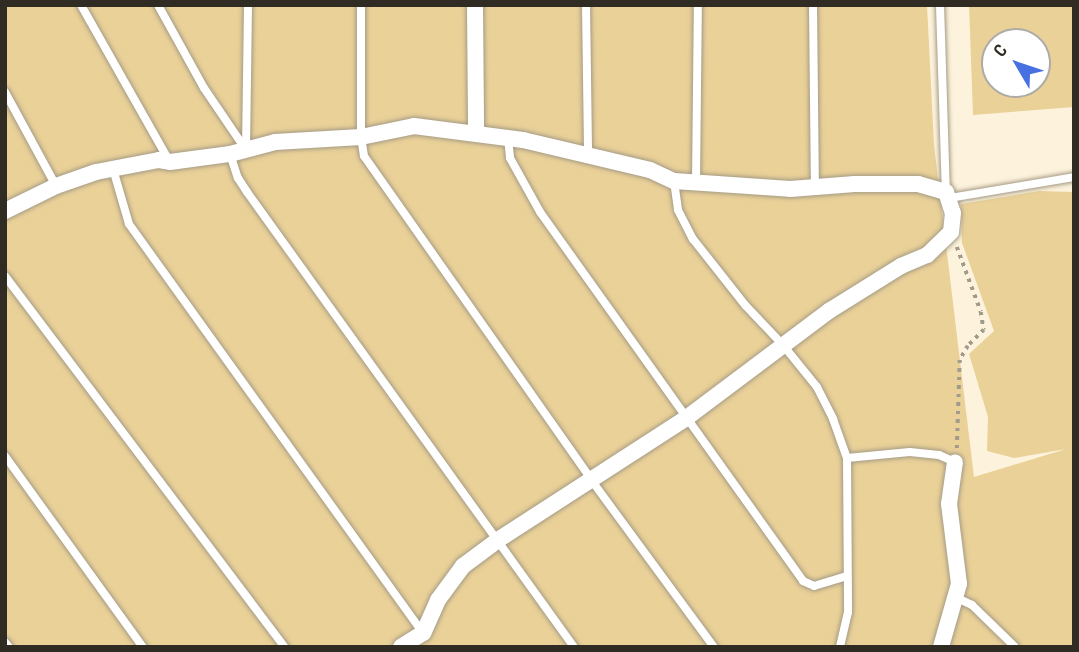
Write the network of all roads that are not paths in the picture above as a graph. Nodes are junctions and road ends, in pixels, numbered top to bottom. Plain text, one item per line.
1 (81, 5) edge
2 (158, 5) edge
3 (248, 5) edge
4 (361, 5) edge
5 (475, 5) edge
6 (586, 5) edge
7 (698, 5) edge
8 (813, 5) edge
9 (940, 5) edge
10 (5, 92) edge
11 (475, 132) junction
12 (361, 137) junction
13 (508, 138) junction
14 (238, 152) junction
15 (588, 155) junction
16 (170, 162) junction
17 (113, 169) junction
18 (1074, 177) edge
19 (674, 181) junction
20 (695, 183) junction
21 (56, 186) junction
22 (815, 187) junction
23 (948, 195) junction
24 (5, 211) edge
25 (5, 276) edge
26 (783, 345) junction
27 (688, 417) junction
28 (5, 457) edge
29 (847, 458) junction
30 (955, 462) joint
31 (592, 481) junction
32 (498, 540) junction
33 (847, 576) junction
34 (955, 597) junction
35 (424, 633) junction
36 (5, 642) edge
37 (9, 647) edge
38 (143, 647) edge
39 (285, 647) edge
40 (401, 647) edge
41 (574, 647) edge
42 (713, 647) edge
43 (841, 647) edge
44 (941, 647) edge
45 (1015, 647) edge

1 - 16 lane
2 - 14 lane
3 - 14 lane
4 - 12 lane
5 - 11 street
6 - 15 lane
7 - 20 lane
8 - 22 lane
9 - 23 lane
10 - 21 lane
11 - 12 street
11 - 13 street
12 - 14 street
12 - 31 lane
13 - 15 street
13 - 27 lane
14 - 16 street
14 - 32 lane
15 - 19 street
16 - 17 street
17 - 21 street
17 - 35 lane
18 - 23 lane
19 - 20 street
19 - 26 lane
20 - 22 street
21 - 24 street
22 - 23 street
23 - 26 street
25 - 39 lane
26 - 27 street
26 - 29 lane
27 - 31 street
27 - 33 lane
28 - 38 lane
29 - 30 lane
29 - 33 lane
30 - 34 street
31 - 32 street
31 - 42 lane
32 - 35 street
32 - 41 lane
33 - 43 lane
34 - 44 street
34 - 45 lane
35 - 40 street
36 - 37 lane

